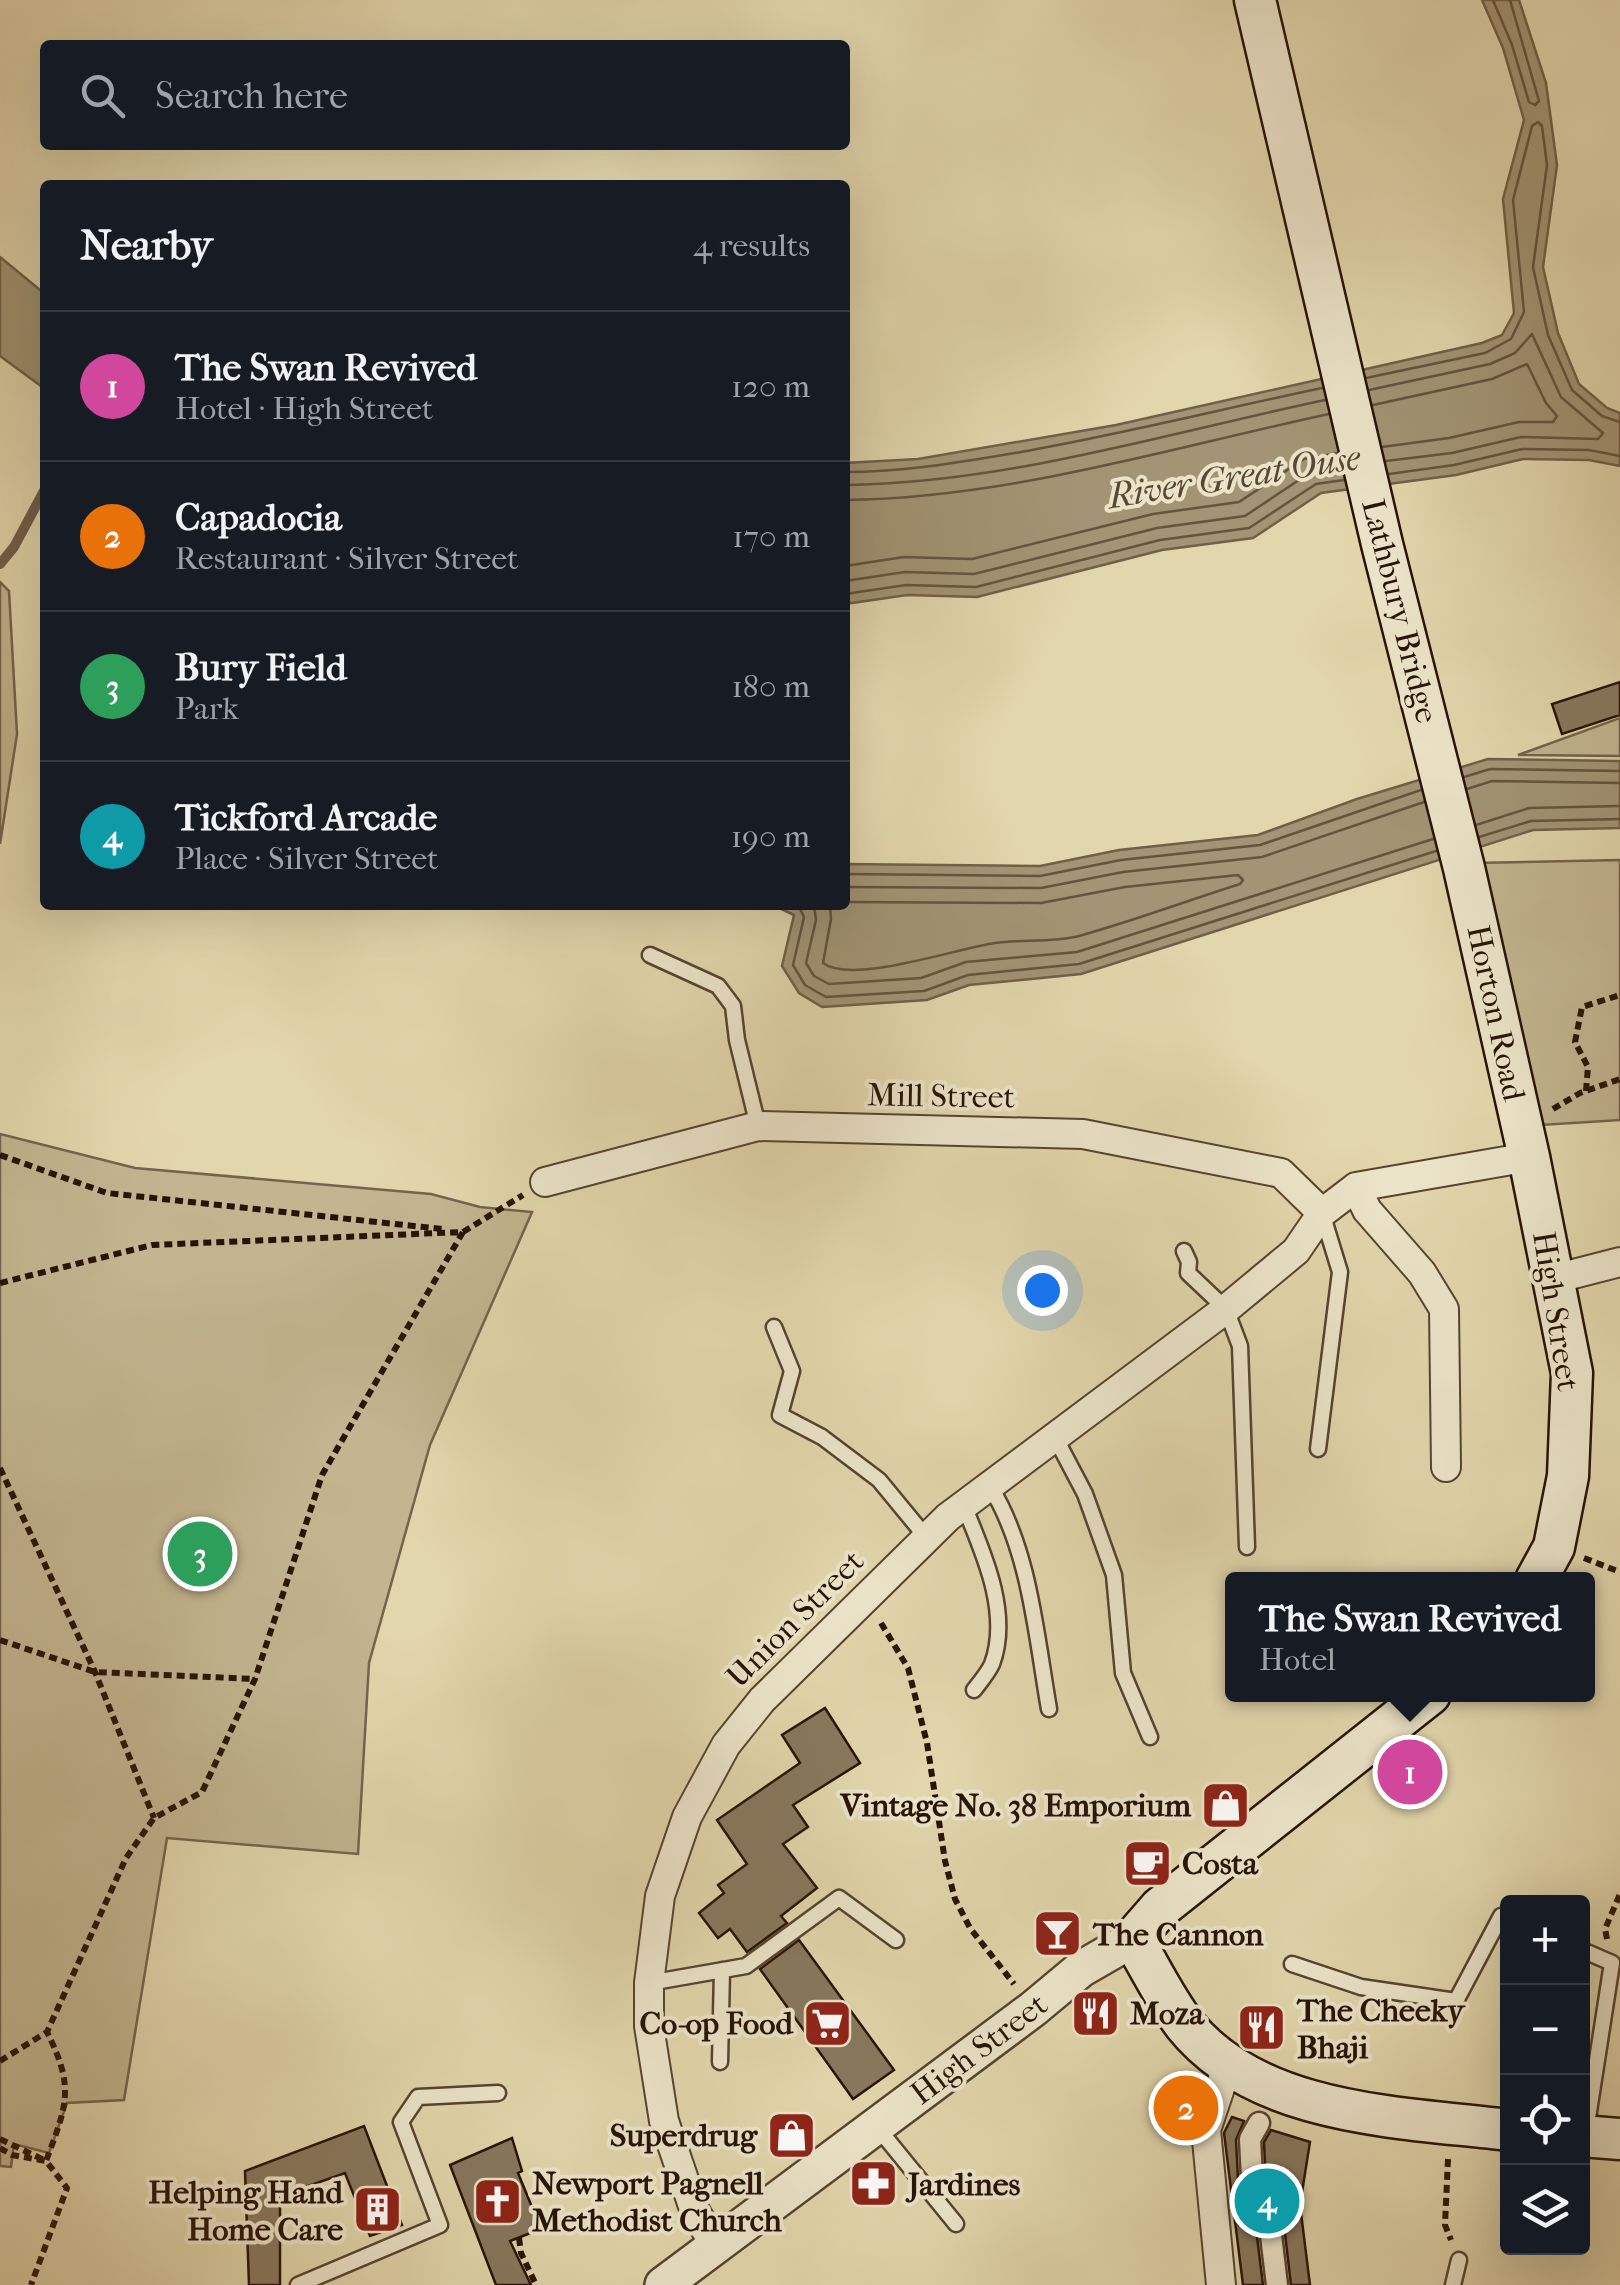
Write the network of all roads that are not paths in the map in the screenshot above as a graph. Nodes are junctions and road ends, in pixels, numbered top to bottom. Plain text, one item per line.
1 (1255, 0) edge
2 (1464, 868) joint
3 (650, 956) dead end
4 (758, 1126) junction
5 (1525, 1141) junction
6 (546, 1182) dead end
7 (1356, 1187) junction
8 (1322, 1212) junction
9 (1184, 1251) dead end
10 (1620, 1262) edge
11 (1554, 1279) junction
12 (1226, 1309) junction
13 (774, 1327) dead end
14 (1055, 1437) junction
15 (1318, 1449) dead end
16 (1446, 1467) dead end
17 (990, 1486) junction
18 (964, 1506) junction
19 (926, 1537) junction
20 (1247, 1548) dead end
21 (1540, 1572) edge
22 (974, 1690) dead end
23 (1420, 1702) edge
24 (1050, 1709) dead end
25 (1150, 1737) dead end
26 (1500, 1916) edge
27 (1133, 1939) junction
28 (896, 1940) dead end
29 (1590, 1953) edge
30 (1292, 1964) dead end
31 (722, 1970) junction
32 (649, 1983) junction
33 (720, 2062) dead end
34 (1228, 2064) junction
35 (498, 2092) dead end
36 (1259, 2123) dead end
37 (877, 2126) junction
38 (1500, 2129) edge
39 (1596, 2137) edge
40 (956, 2224) dead end
41 (714, 2244) junction
42 (1459, 2260) road end
43 (298, 2285) edge
44 (663, 2285) edge
45 (1221, 2285) edge
46 (1277, 2285) edge
47 (1453, 2285) edge

1 - 2 main road, Lathbury Bridge
2 - 5 main road, Horton Road
3 - 4 lane
4 - 6 street, Mill Street
4 - 8 street, Mill Street
5 - 7 street
5 - 11 main road, High Street
7 - 8 street, Union Street
7 - 16 street
8 - 12 street, Union Street
8 - 15 lane
9 - 12 lane
10 - 11 street
11 - 21 main road, High Street
12 - 14 street, Union Street
12 - 20 lane
13 - 19 lane
14 - 17 street, Union Street
14 - 25 lane
17 - 18 street, Union Street
17 - 24 lane
18 - 19 street, Union Street
18 - 22 lane
19 - 32 street, Union Street
23 - 27 main road, High Street
26 - 30 lane
27 - 34 main road
27 - 37 street, High Street
28 - 31 lane
29 - 39 lane
31 - 32 lane
31 - 33 lane
32 - 41 street, Union Street
34 - 38 main road
34 - 45 street
35 - 43 lane
36 - 46 street
37 - 40 lane
37 - 41 street, High Street
41 - 44 street, High Street
42 - 47 lane

